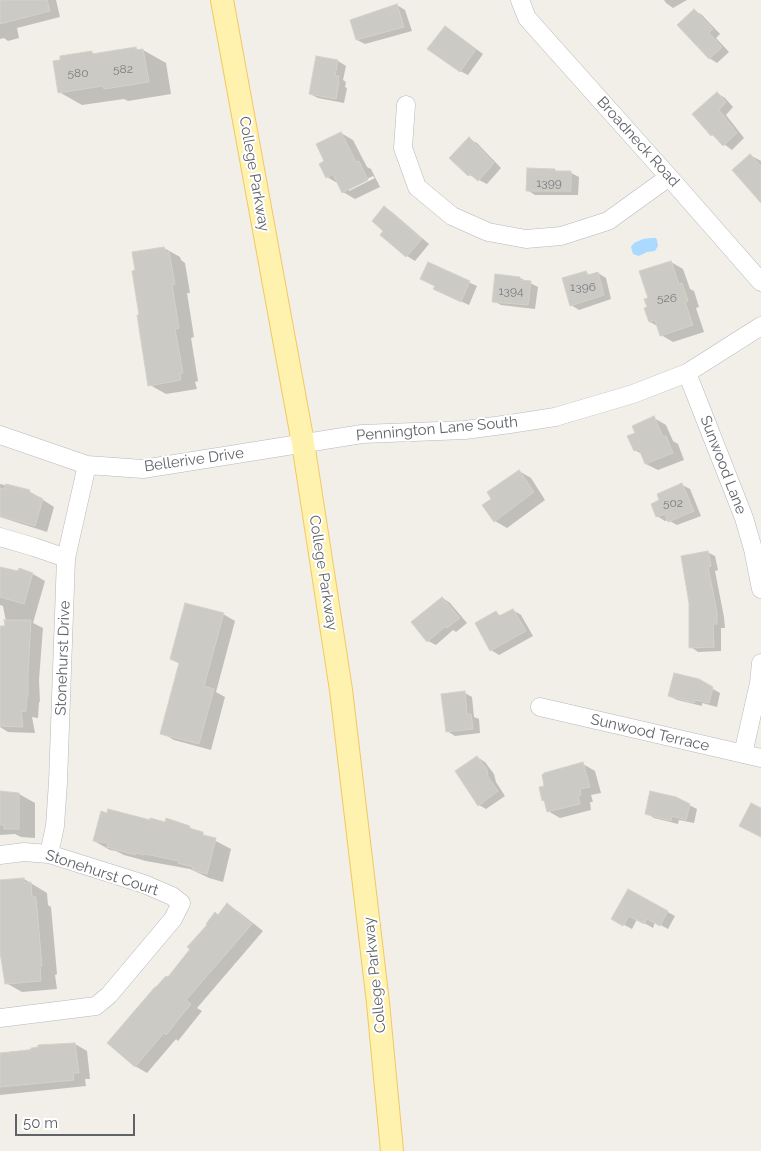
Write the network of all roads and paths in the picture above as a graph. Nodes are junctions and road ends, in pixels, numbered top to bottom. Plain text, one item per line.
1 (222, 0) edge
2 (520, 0) edge
3 (406, 105) dead end
4 (669, 177) junction
5 (761, 282) edge
6 (761, 326) edge
7 (687, 373) junction
8 (0, 435) edge
9 (303, 443) junction
10 (87, 464) junction
11 (0, 537) edge
12 (66, 558) junction
13 (761, 589) edge
14 (761, 663) edge
15 (540, 707) dead end
16 (743, 754) junction
17 (761, 758) edge
18 (0, 854) edge
19 (49, 854) junction
20 (0, 1018) edge
21 (392, 1151) edge

1 - 9 main road, College Parkway
2 - 4 street, Broadneck Road
3 - 4 street
4 - 5 street, Broadneck Road
6 - 7 street, Pennington Lane South
7 - 9 street, Pennington Lane South
7 - 13 street, Sunwood Lane
8 - 10 street, Bellerive Drive
9 - 10 street, Bellerive Drive
9 - 21 main road, College Parkway
10 - 12 street, Stonehurst Drive
11 - 12 street
12 - 19 street, Stonehurst Drive
14 - 16 street
15 - 16 street, Sunwood Terrace
16 - 17 street, Sunwood Terrace
18 - 19 street, Stonehurst Court
19 - 20 street, Stonehurst Court

